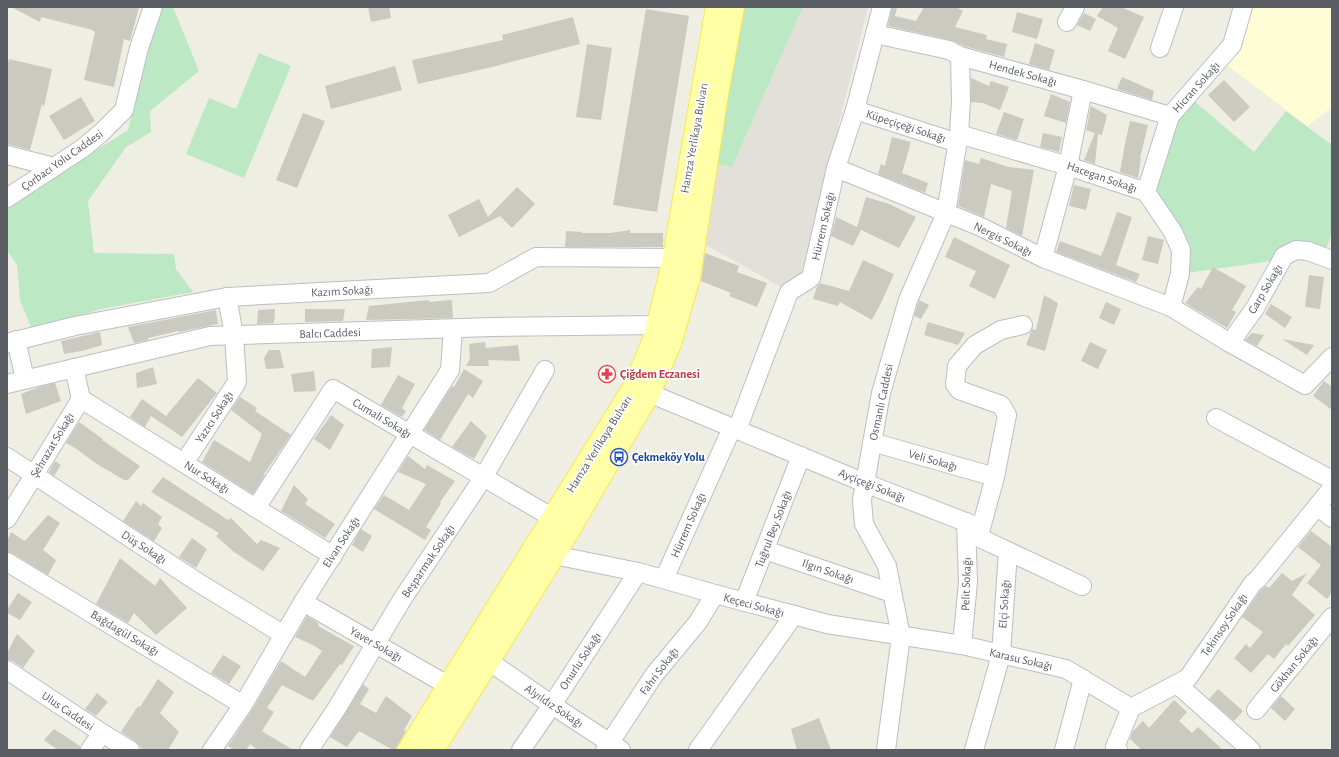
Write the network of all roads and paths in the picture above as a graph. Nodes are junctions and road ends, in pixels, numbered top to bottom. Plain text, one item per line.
1 (153, 7) edge
2 (717, 7) edge
3 (733, 7) edge
4 (882, 7) edge
5 (1174, 7) edge
6 (1243, 7) edge
7 (875, 34) junction
8 (1160, 48) dead end
9 (960, 56) junction
10 (1083, 90) junction
11 (855, 110) junction
12 (1170, 116) junction
13 (958, 138) junction
14 (7, 155) edge
15 (1068, 166) junction
16 (54, 167) junction
17 (836, 168) junction
18 (1146, 192) junction
19 (7, 198) edge
20 (946, 213) junction
21 (674, 258) junction
22 (1043, 258) junction
23 (1332, 260) edge
24 (226, 297) junction
25 (1171, 307) junction
26 (1022, 324) dead end
27 (659, 325) junction
28 (453, 329) junction
29 (234, 336) junction
30 (12, 342) edge
31 (1230, 343) junction
32 (1332, 357) edge
33 (74, 368) junction
34 (545, 370) dead end
35 (25, 380) junction
36 (7, 384) edge
37 (642, 389) junction
38 (81, 398) junction
39 (1216, 418) dead end
40 (735, 429) junction
41 (410, 435) junction
42 (872, 442) junction
43 (801, 456) junction
44 (7, 457) edge
45 (184, 463) junction
46 (34, 475) junction
47 (995, 477) junction
48 (483, 478) junction
49 (1332, 480) edge
50 (865, 483) junction
51 (1332, 488) edge
52 (1317, 506) junction
53 (256, 508) junction
54 (1332, 518) edge
55 (7, 519) edge
56 (561, 523) junction
57 (974, 525) junction
58 (764, 550) junction
59 (1008, 551) junction
60 (554, 555) junction
61 (332, 556) junction
62 (7, 562) edge
63 (638, 572) junction
64 (664, 579) junction
65 (1082, 586) dead end
66 (892, 593) junction
67 (716, 594) junction
68 (303, 602) junction
69 (744, 602) junction
70 (794, 615) junction
71 (1332, 617) edge
72 (284, 635) junction
73 (901, 636) junction
74 (375, 644) junction
75 (962, 645) junction
76 (480, 655) junction
77 (1001, 655) junction
78 (7, 670) edge
79 (1083, 679) junction
80 (1177, 684) junction
81 (449, 686) junction
82 (243, 705) junction
83 (552, 705) junction
84 (1131, 708) junction
85 (1256, 710) dead end
86 (102, 733) junction
87 (612, 748) edge
88 (90, 750) edge
89 (130, 750) edge
90 (212, 750) edge
91 (309, 750) edge
92 (409, 750) edge
93 (433, 750) edge
94 (521, 750) edge
95 (698, 750) edge
96 (886, 750) edge
97 (974, 750) edge
98 (1064, 750) edge
99 (1118, 750) edge
100 (1251, 750) edge

1 - 16 street, Çorbacı Yolu Caddesi
2 - 21 main road, Hamza Yerlikaya Bulvarı
3 - 37 main road, Hamza Yerlikaya Bulvarı
4 - 7 street, Hürrem Sokağı
5 - 8 street
6 - 12 street, Hicran Sokağı
7 - 9 street, Hendek Sokağı
7 - 11 street, Hürrem Sokağı
9 - 10 street, Hendek Sokağı
9 - 13 street, Osmanlı Caddesi
10 - 12 street, Hendek Sokağı
10 - 15 street
11 - 13 street, Küpeçiçeği Sokağı
11 - 17 street, Hürrem Sokağı
12 - 18 street, Hicran Sokağı
13 - 15 street, Hacegan Sokağı
13 - 20 street, Osmanlı Caddesi
14 - 16 street
15 - 18 street, Hacegan Sokağı
15 - 22 street
16 - 19 street, Çorbacı Yolu Caddesi
17 - 20 street, Nergis Sokağı
17 - 40 street, Hürrem Sokağı
18 - 25 street, Hacegan Sokağı
20 - 22 street, Nergis Sokağı
20 - 42 street, Osmanlı Caddesi
21 - 24 street, Kazım Sokağı
21 - 27 main road, Hamza Yerlikaya Bulvarı
22 - 25 street, Nergis Sokağı
23 - 31 street, Garp Sokağı
24 - 29 street, Yazıcı Sokağı
24 - 30 street, Kazım Sokağı
25 - 31 street, Nergis Sokağı
26 - 47 street, Pelit Sokağı
27 - 28 street, Balcı Caddesi
27 - 37 main road, Hamza Yerlikaya Bulvarı
28 - 29 street, Balcı Caddesi
28 - 41 street, Elvan Sokağı
29 - 33 street, Balcı Caddesi
29 - 45 street, Yazıcı Sokağı
30 - 35 street
31 - 32 street, Nergis Sokağı
33 - 35 street, Balcı Caddesi
33 - 38 street, Şehrazat Sokağı
34 - 48 street, Beşparmak Sokağı
35 - 36 street, Balcı Caddesi
37 - 40 street, Ayçiçeği Sokağı
37 - 56 main road, Hamza Yerlikaya Bulvarı
38 - 45 street, Nur Sokağı
38 - 46 street, Şehrazat Sokağı
39 - 49 street
40 - 43 street, Ayçiçeği Sokağı
40 - 64 street, Hürrem Sokağı
41 - 48 street, Cumali Sokağı
41 - 53 street, Cumali Sokağı
41 - 61 street, Elvan Sokağı
42 - 47 street, Veli Sokağı
42 - 50 street, Osmanlı Caddesi
43 - 50 street, Ayçiçeği Sokağı
43 - 58 street, Tuğrul Bey Sokağı
44 - 46 street, Düş Sokağı
45 - 53 street, Nur Sokağı
46 - 55 street, Şehrazat Sokağı
46 - 72 street, Düş Sokağı
47 - 57 street, Pelit Sokağı
48 - 56 street, Cumali Sokağı
48 - 74 street, Beşparmak Sokağı
50 - 57 street, Ayçiçeği Sokağı
50 - 66 street, Osmanlı Caddesi
51 - 52 street, Tekinsoy Sokağı
52 - 54 street
52 - 80 street, Tekinsoy Sokağı
53 - 61 street, Nur Sokağı
56 - 60 main road, Hamza Yerlikaya Bulvarı
56 - 76 main road, Hamza Yerlikaya Bulvarı
57 - 59 street
57 - 75 street, Pelit Sokağı
58 - 66 street, Ilgın Sokağı
58 - 69 street, Tuğrul Bey Sokağı
59 - 65 street
59 - 77 street, Elçi Sokağı
60 - 63 street, Keçeci Sokağı
60 - 76 main road, Hamza Yerlikaya Bulvarı
61 - 68 street, Elvan Sokağı
62 - 82 street, Bağdagül Sokağı
63 - 64 street, Keçeci Sokağı
63 - 83 street, Onurlu Sokağı
64 - 67 street, Keçeci Sokağı
66 - 73 street, Osmanlı Caddesi
67 - 69 street, Keçeci Sokağı
67 - 87 street, Fahri Sokağı
68 - 72 street, Elvan Sokağı
68 - 74 street, Yaver Sokağı
69 - 70 street, Keçeci Sokağı
70 - 73 street, Karasu Sokağı
70 - 95 street, Keçeci Sokağı
71 - 85 street, Gökhan Sokağı
72 - 82 street, Elvan Sokağı
73 - 75 street, Karasu Sokağı
73 - 96 street, Osmanlı Caddesi
74 - 81 street, Yaver Sokağı
74 - 91 street, Beşparmak Sokağı
75 - 77 street, Karasu Sokağı
76 - 81 main road, Hamza Yerlikaya Bulvarı
76 - 83 street, Alyıldız Sokağı
76 - 93 main road, Hamza Yerlikaya Bulvarı
77 - 79 street, Karasu Sokağı
77 - 97 street, Elçi Sokağı
78 - 86 street, Ulus Caddesi
79 - 84 street, Karasu Sokağı
79 - 98 street
80 - 84 street, Tekinsoy Sokağı
80 - 100 street
81 - 92 main road, Hamza Yerlikaya Bulvarı
82 - 90 street, Elvan Sokağı
83 - 87 street, Alyıldız Sokağı
83 - 94 street, Onurlu Sokağı
84 - 99 street
86 - 88 street
86 - 89 street, Ulus Caddesi

